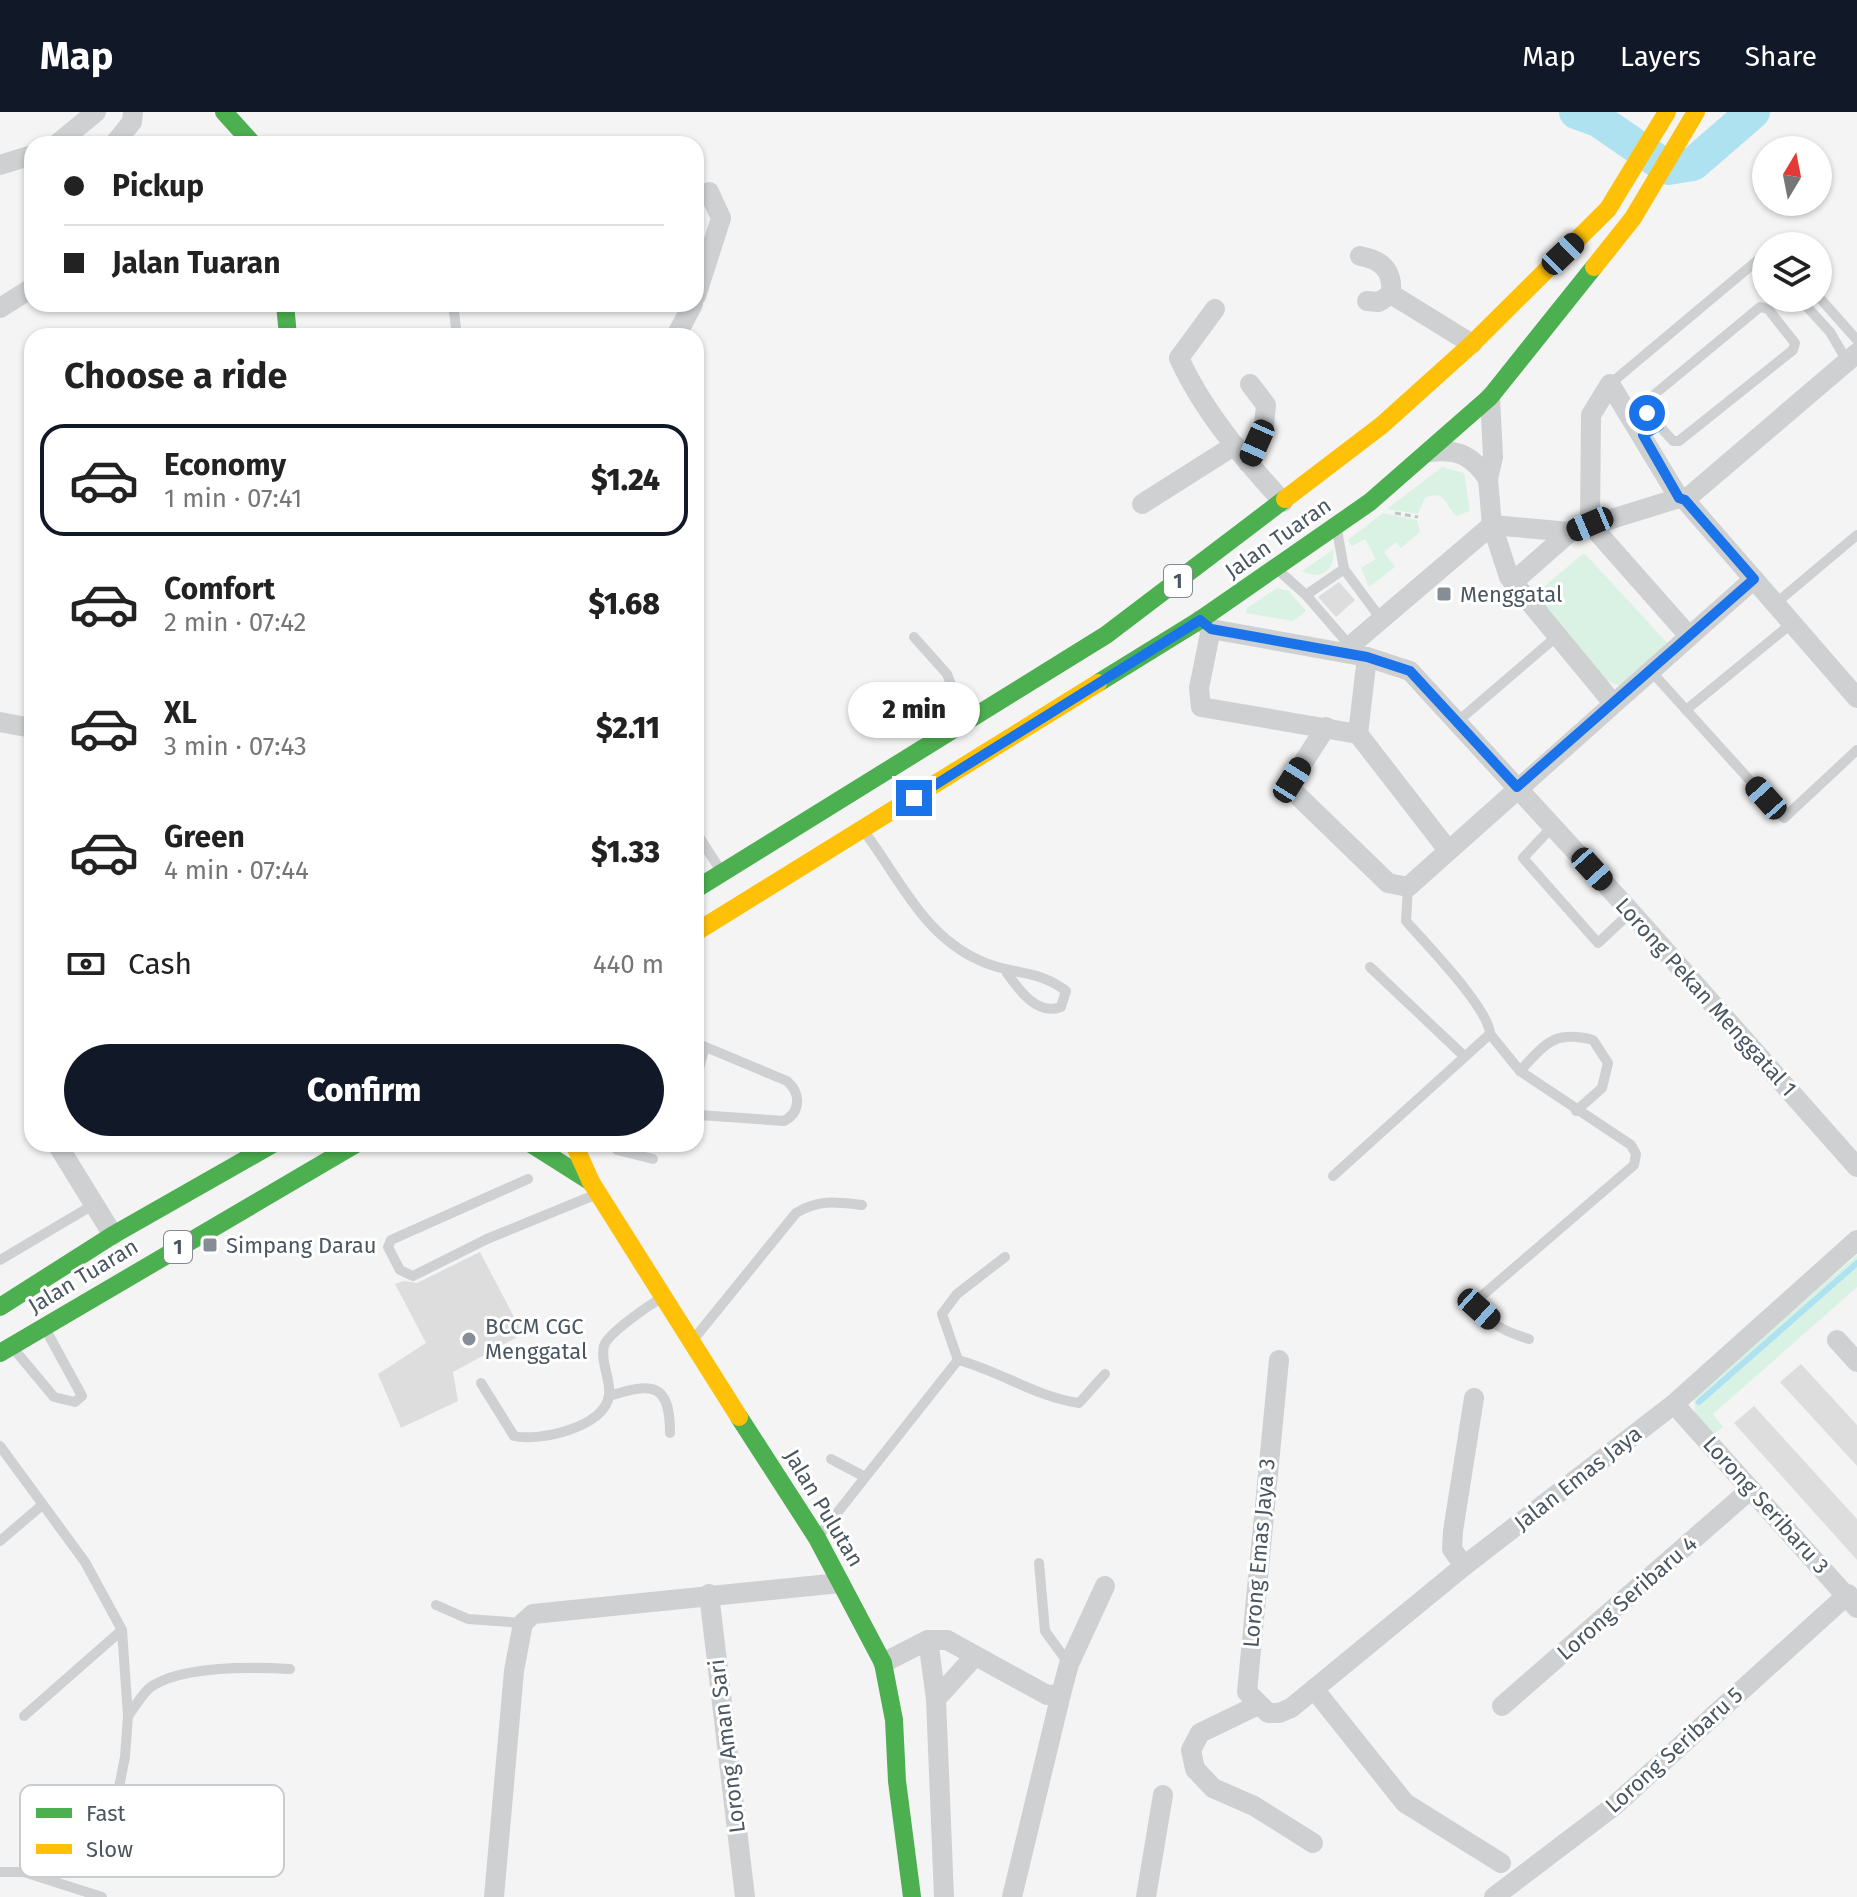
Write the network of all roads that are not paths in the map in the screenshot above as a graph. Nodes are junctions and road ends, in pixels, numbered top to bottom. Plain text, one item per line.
1 (96, 112) edge
2 (133, 112) edge
3 (224, 112) edge
4 (1667, 112) edge
5 (1695, 114) edge
6 (67, 136) edge
7 (121, 136) edge
8 (246, 136) edge
9 (24, 158) edge
10 (0, 165) edge
11 (709, 192) dead end
12 (1360, 256) dead end
13 (1752, 265) edge
14 (704, 271) edge
15 (24, 293) edge
16 (1391, 294) junction
17 (1367, 301) dead end
18 (0, 308) edge
19 (1215, 309) dead end
20 (1812, 312) edge
21 (1832, 312) edge
22 (1857, 340) edge
23 (1472, 344) junction
24 (1852, 357) edge
25 (1250, 384) dead end
26 (1610, 384) junction
27 (1490, 397) junction
28 (1651, 431) junction
29 (1235, 445) junction
30 (1430, 452) junction
31 (1248, 463) junction
32 (1488, 479) junction
33 (1362, 484) dead end
34 (1682, 499) junction
35 (1283, 502) junction
36 (1142, 504) dead end
37 (1313, 518) dead end
38 (1590, 524) junction
39 (1492, 525) junction
40 (1336, 528) junction
41 (1570, 532) junction
42 (1857, 535) edge
43 (1256, 557) dead end
44 (1277, 569) junction
45 (1344, 569) junction
46 (1754, 579) junction
47 (1513, 582) junction
48 (1306, 595) junction
49 (1775, 604) junction
50 (1381, 619) junction
51 (1792, 623) junction
52 (1153, 624) dead end
53 (1206, 624) junction
54 (1106, 635) junction
55 (1689, 636) junction
56 (914, 637) dead end
57 (1556, 637) junction
58 (1353, 652) junction
59 (1650, 670) junction
60 (1857, 698) edge
61 (1613, 703) junction
62 (1067, 704) junction
63 (1686, 710) junction
64 (0, 722) edge
65 (966, 722) junction
66 (1457, 722) junction
67 (24, 726) edge
68 (1326, 727) junction
69 (1358, 734) junction
70 (1857, 750) edge
71 (1517, 787) junction
72 (1553, 826) junction
73 (863, 829) junction
74 (704, 844) edge
75 (1448, 850) junction
76 (723, 873) junction
77 (704, 884) edge
78 (1408, 887) junction
79 (1631, 912) junction
80 (704, 927) edge
81 (1370, 967) dead end
82 (1007, 973) junction
83 (1490, 1034) junction
84 (704, 1048) edge
85 (1464, 1056) junction
86 (1520, 1071) junction
87 (1576, 1111) junction
88 (704, 1115) edge
89 (62, 1152) edge
90 (257, 1152) edge
91 (342, 1152) edge
92 (543, 1152) edge
93 (578, 1152) edge
94 (625, 1152) edge
95 (653, 1159) dead end
96 (1857, 1167) edge
97 (1333, 1176) dead end
98 (528, 1179) dead end
99 (595, 1187) junction
100 (93, 1205) junction
101 (862, 1205) dead end
102 (104, 1230) junction
103 (1857, 1240) edge
104 (1005, 1257) dead end
105 (0, 1260) edge
106 (662, 1298) junction
107 (0, 1307) edge
108 (45, 1328) junction
109 (1529, 1339) dead end
110 (1837, 1340) dead end
111 (691, 1341) junction
112 (6, 1350) edge
113 (958, 1360) junction
114 (1279, 1360) dead end
115 (1857, 1362) edge
116 (1105, 1374) dead end
117 (481, 1383) dead end
118 (609, 1396) junction
119 (1474, 1398) dead end
120 (1674, 1404) junction
121 (670, 1433) dead end
122 (0, 1446) edge
123 (831, 1459) dead end
124 (865, 1477) junction
125 (1751, 1489) junction
126 (41, 1506) junction
127 (817, 1538) junction
128 (0, 1541) edge
129 (1039, 1563) dead end
130 (1464, 1566) junction
131 (840, 1583) junction
132 (1105, 1586) dead end
133 (709, 1594) junction
134 (1852, 1601) edge
135 (436, 1605) dead end
136 (523, 1623) junction
137 (122, 1630) junction
138 (928, 1640) junction
139 (975, 1656) junction
140 (883, 1663) junction
141 (1069, 1664) junction
142 (290, 1669) dead end
143 (1314, 1689) junction
144 (1061, 1694) junction
145 (936, 1699) junction
146 (1258, 1705) junction
147 (1502, 1706) dead end
148 (24, 1716) dead end
149 (128, 1716) junction
150 (119, 1785) edge
151 (1163, 1795) dead end
152 (1313, 1843) dead end
153 (1501, 1863) dead end
154 (40, 1877) edge
155 (102, 1897) edge
156 (494, 1897) edge
157 (745, 1897) edge
158 (912, 1897) edge
159 (944, 1897) edge
160 (1012, 1897) edge
161 (1146, 1897) edge
162 (1494, 1897) edge

1 - 6 street
2 - 7 street
3 - 8 main road
4 - 23 main road, Jalan Tuaran / 1
5 - 27 main road, Jalan Tuaran / 1
9 - 10 street
11 - 14 street
12 - 16 street
13 - 26 lane
15 - 18 street
16 - 17 street
16 - 23 street
19 - 29 street
20 - 24 lane
21 - 22 lane
23 - 35 main road, Jalan Tuaran / 1
24 - 34 street
25 - 31 street
26 - 28 street
26 - 38 street
27 - 30 main road, Jalan Tuaran / 1
27 - 32 street
28 - 28 lane
28 - 34 street
29 - 31 street
29 - 36 street
30 - 32 street
30 - 33 main road
30 - 40 main road, Jalan Tuaran / 1
31 - 35 street
32 - 39 street
34 - 38 street
34 - 46 street
35 - 54 main road, Jalan Tuaran / 1
37 - 43 main road
38 - 41 street
38 - 55 street
39 - 41 street
39 - 47 street
39 - 50 street
40 - 44 main road, Jalan Tuaran / 1
40 - 45 lane
41 - 47 street
42 - 49 lane
44 - 48 lane
44 - 53 main road, Jalan Tuaran / 1
45 - 48 lane
45 - 50 lane
46 - 49 street
46 - 55 street
47 - 57 street
48 - 58 lane
49 - 51 street
50 - 58 street
51 - 60 street
51 - 63 lane
52 - 54 main road
53 - 58 street, Lorong Pekan Menggatal 1
53 - 62 main road, Jalan Tuaran / 1
53 - 68 street
54 - 65 main road, Jalan Tuaran / 1
55 - 59 street
56 - 65 lane
57 - 61 street
57 - 66 lane
58 - 66 street, Lorong Pekan Menggatal 1
58 - 69 street
59 - 61 street
59 - 63 lane
61 - 71 street
62 - 73 main road, Jalan Tuaran / 1
62 - 76 main road
63 - 70 lane
64 - 67 street
65 - 76 main road, Jalan Tuaran / 1
66 - 71 street, Lorong Pekan Menggatal 1
68 - 69 street
68 - 78 street
69 - 75 street
71 - 72 street, Lorong Pekan Menggatal 1
71 - 75 street
72 - 79 street, Lorong Pekan Menggatal 1
72 - 79 lane
73 - 80 main road, Jalan Tuaran / 1
73 - 82 lane
74 - 76 lane
75 - 78 street
76 - 77 main road, Jalan Tuaran / 1
78 - 83 lane
79 - 96 street, Lorong Pekan Menggatal 1
81 - 85 lane
82 - 82 lane
83 - 85 lane
83 - 86 lane
84 - 88 lane
85 - 97 lane
86 - 87 lane
86 - 87 lane
87 - 109 lane
89 - 100 street
90 - 102 main road, Jalan Tuaran / 1
91 - 108 main road, Jalan Tuaran / 1
92 - 99 main road, Jalan Pulutan
93 - 99 main road, Jalan Pulutan
94 - 95 lane
98 - 99 lane
99 - 106 main road, Jalan Pulutan
100 - 102 street
100 - 105 lane
101 - 111 lane
102 - 107 main road, Jalan Tuaran / 1
103 - 120 street, Jalan Emas Jaya
104 - 113 lane
106 - 111 main road, Jalan Pulutan
106 - 118 lane
108 - 112 main road, Jalan Tuaran / 1
108 - 112 lane
110 - 115 street
111 - 127 main road, Jalan Pulutan
113 - 116 lane
113 - 124 lane
114 - 146 street, Lorong Emas Jaya 3
117 - 118 lane
118 - 121 lane
119 - 130 street
120 - 125 street, Lorong Seribaru 3
120 - 130 street, Jalan Emas Jaya
122 - 126 lane
123 - 124 lane
124 - 127 lane
125 - 134 street, Lorong Seribaru 3
125 - 147 street, Lorong Seribaru 4
126 - 128 lane
126 - 137 lane
127 - 131 main road, Jalan Pulutan
129 - 141 lane
130 - 143 street, Jalan Emas Jaya
131 - 133 street
131 - 140 main road, Jalan Pulutan
132 - 141 street
133 - 136 street
133 - 157 street, Lorong Aman Sari
134 - 162 street, Lorong Seribaru 5
135 - 136 lane
136 - 156 street
137 - 148 lane
137 - 149 lane
138 - 139 street
138 - 140 street
138 - 145 street
139 - 144 street
139 - 145 street
140 - 158 main road, Jalan Pulutan
141 - 144 street
142 - 149 lane
143 - 146 street, Jalan Emas Jaya
143 - 153 street
144 - 160 street
145 - 159 street
146 - 152 street
149 - 150 lane
151 - 161 street
154 - 155 lane

